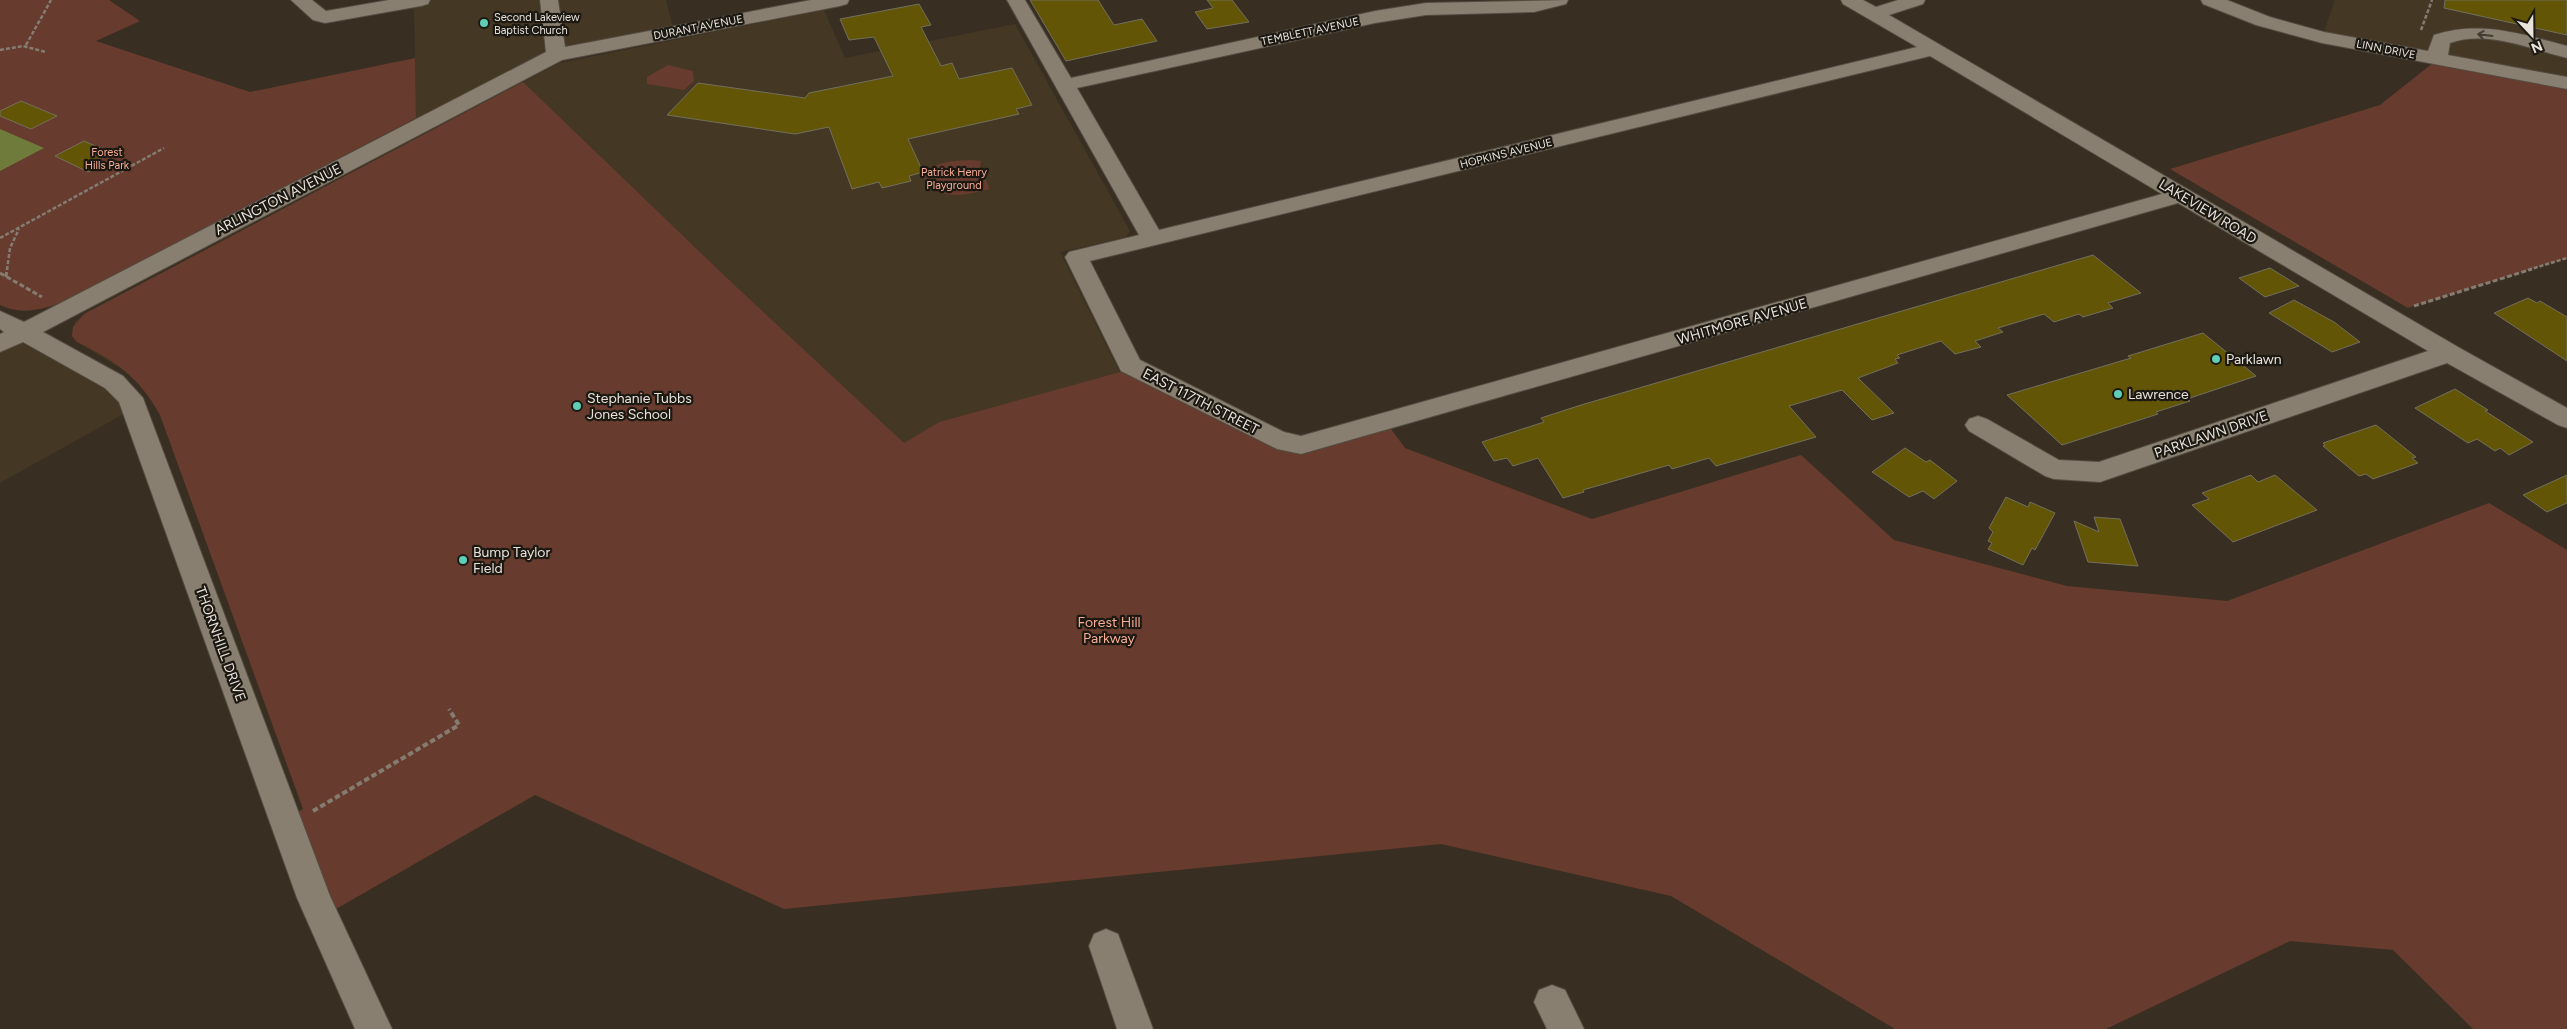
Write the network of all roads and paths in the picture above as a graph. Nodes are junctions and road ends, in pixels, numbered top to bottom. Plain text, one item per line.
1 (51, 0) edge
2 (300, 0) edge
3 (420, 0) edge
4 (549, 0) edge
5 (840, 0) edge
6 (1016, 0) edge
7 (1559, 0) edge
8 (1850, 0) edge
9 (1916, 0) edge
10 (2210, 0) edge
11 (2432, 0) edge
12 (1874, 14) junction
13 (2420, 34) dead end
14 (26, 45) junction
15 (1934, 49) junction
16 (0, 50) edge
17 (46, 52) dead end
18 (2567, 52) edge
19 (556, 55) junction
20 (2438, 59) junction
21 (2567, 84) edge
22 (1065, 85) junction
23 (164, 148) dead end
24 (2182, 195) junction
25 (20, 228) junction
26 (0, 238) edge
27 (1153, 239) junction
28 (1077, 257) joint
29 (2567, 258) edge
30 (0, 273) edge
31 (6, 277) junction
32 (47, 300) dead end
33 (2408, 308) dead end
34 (8, 331) edge
35 (2449, 353) junction
36 (2567, 419) edge
37 (1978, 425) dead end
38 (1301, 445) joint
39 (449, 709) dead end
40 (313, 811) dead end
41 (1106, 946) dead end
42 (374, 1029) edge
43 (1135, 1029) edge

1 - 14 path
2 - 3 street
4 - 19 street
5 - 19 street, DURANT AVENUE
6 - 22 street
7 - 22 street, TEMBLETT AVENUE
8 - 12 street, LAKEVIEW ROAD
9 - 12 street
10 - 20 street, LINN DRIVE
11 - 13 path
12 - 15 street, LAKEVIEW ROAD
14 - 16 path
14 - 17 path
15 - 24 street, LAKEVIEW ROAD
15 - 27 street, HOPKINS AVENUE
18 -> 20 street
19 - 34 street, ARLINGTON AVENUE
20 - 21 street, LINN DRIVE
22 - 27 street
23 - 25 path
24 - 35 street, LAKEVIEW ROAD
24 - 38 street, WHITMORE AVENUE
25 - 26 path
25 - 31 path
27 - 28 street, HOPKINS AVENUE
28 - 38 street, EAST 117TH STREET
29 - 33 path
30 - 31 path
31 - 32 path
34 - 42 street, THORNHILL DRIVE
35 - 36 street, LAKEVIEW ROAD
35 - 37 street, PARKLAWN DRIVE
39 - 40 path
41 - 43 street

